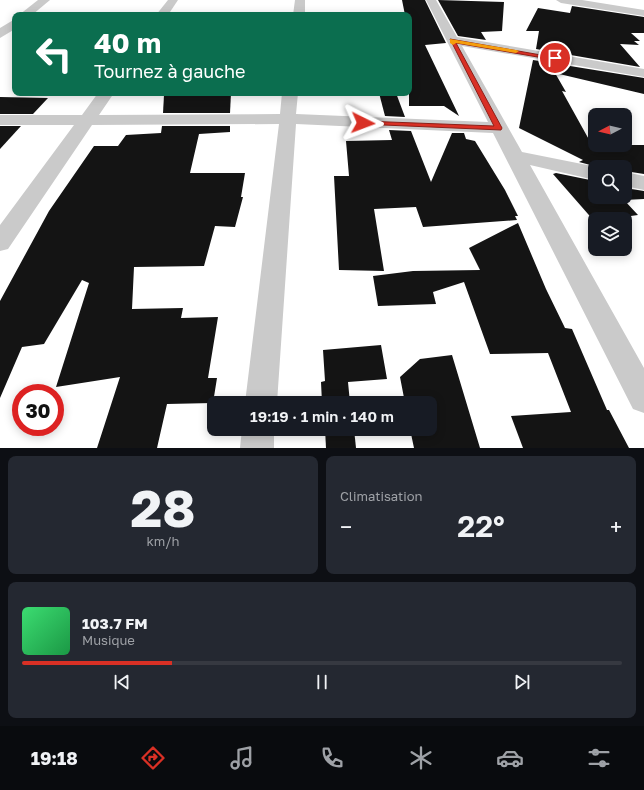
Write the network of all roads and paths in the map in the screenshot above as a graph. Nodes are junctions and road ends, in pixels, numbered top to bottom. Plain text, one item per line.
1 (45, 0) edge
2 (173, 0) edge
3 (300, 0) edge
4 (431, 0) edge
5 (561, 0) edge
6 (29, 12) edge
7 (164, 12) edge
8 (299, 12) edge
9 (644, 13) edge
10 (12, 24) edge
11 (0, 34) edge
12 (452, 40) junction
13 (644, 73) edge
14 (104, 96) edge
15 (290, 96) edge
16 (0, 120) edge
17 (86, 120) junction
18 (287, 120) junction
19 (498, 128) junction
20 (514, 156) junction
21 (588, 172) edge
22 (632, 180) edge
23 (644, 183) edge
24 (0, 242) edge
25 (262, 396) edge
26 (644, 398) edge
27 (258, 436) edge
28 (257, 448) edge

1 - 6 street
2 - 7 street
3 - 8 street
4 - 12 street
5 - 9 street
10 - 11 street
12 - 13 street
12 - 19 street
14 - 17 street
15 - 18 street
16 - 17 street
17 - 18 street
17 - 24 street
18 - 19 street
18 - 25 street
19 - 20 street
20 - 21 street
20 - 26 street
22 - 23 street
27 - 28 street

